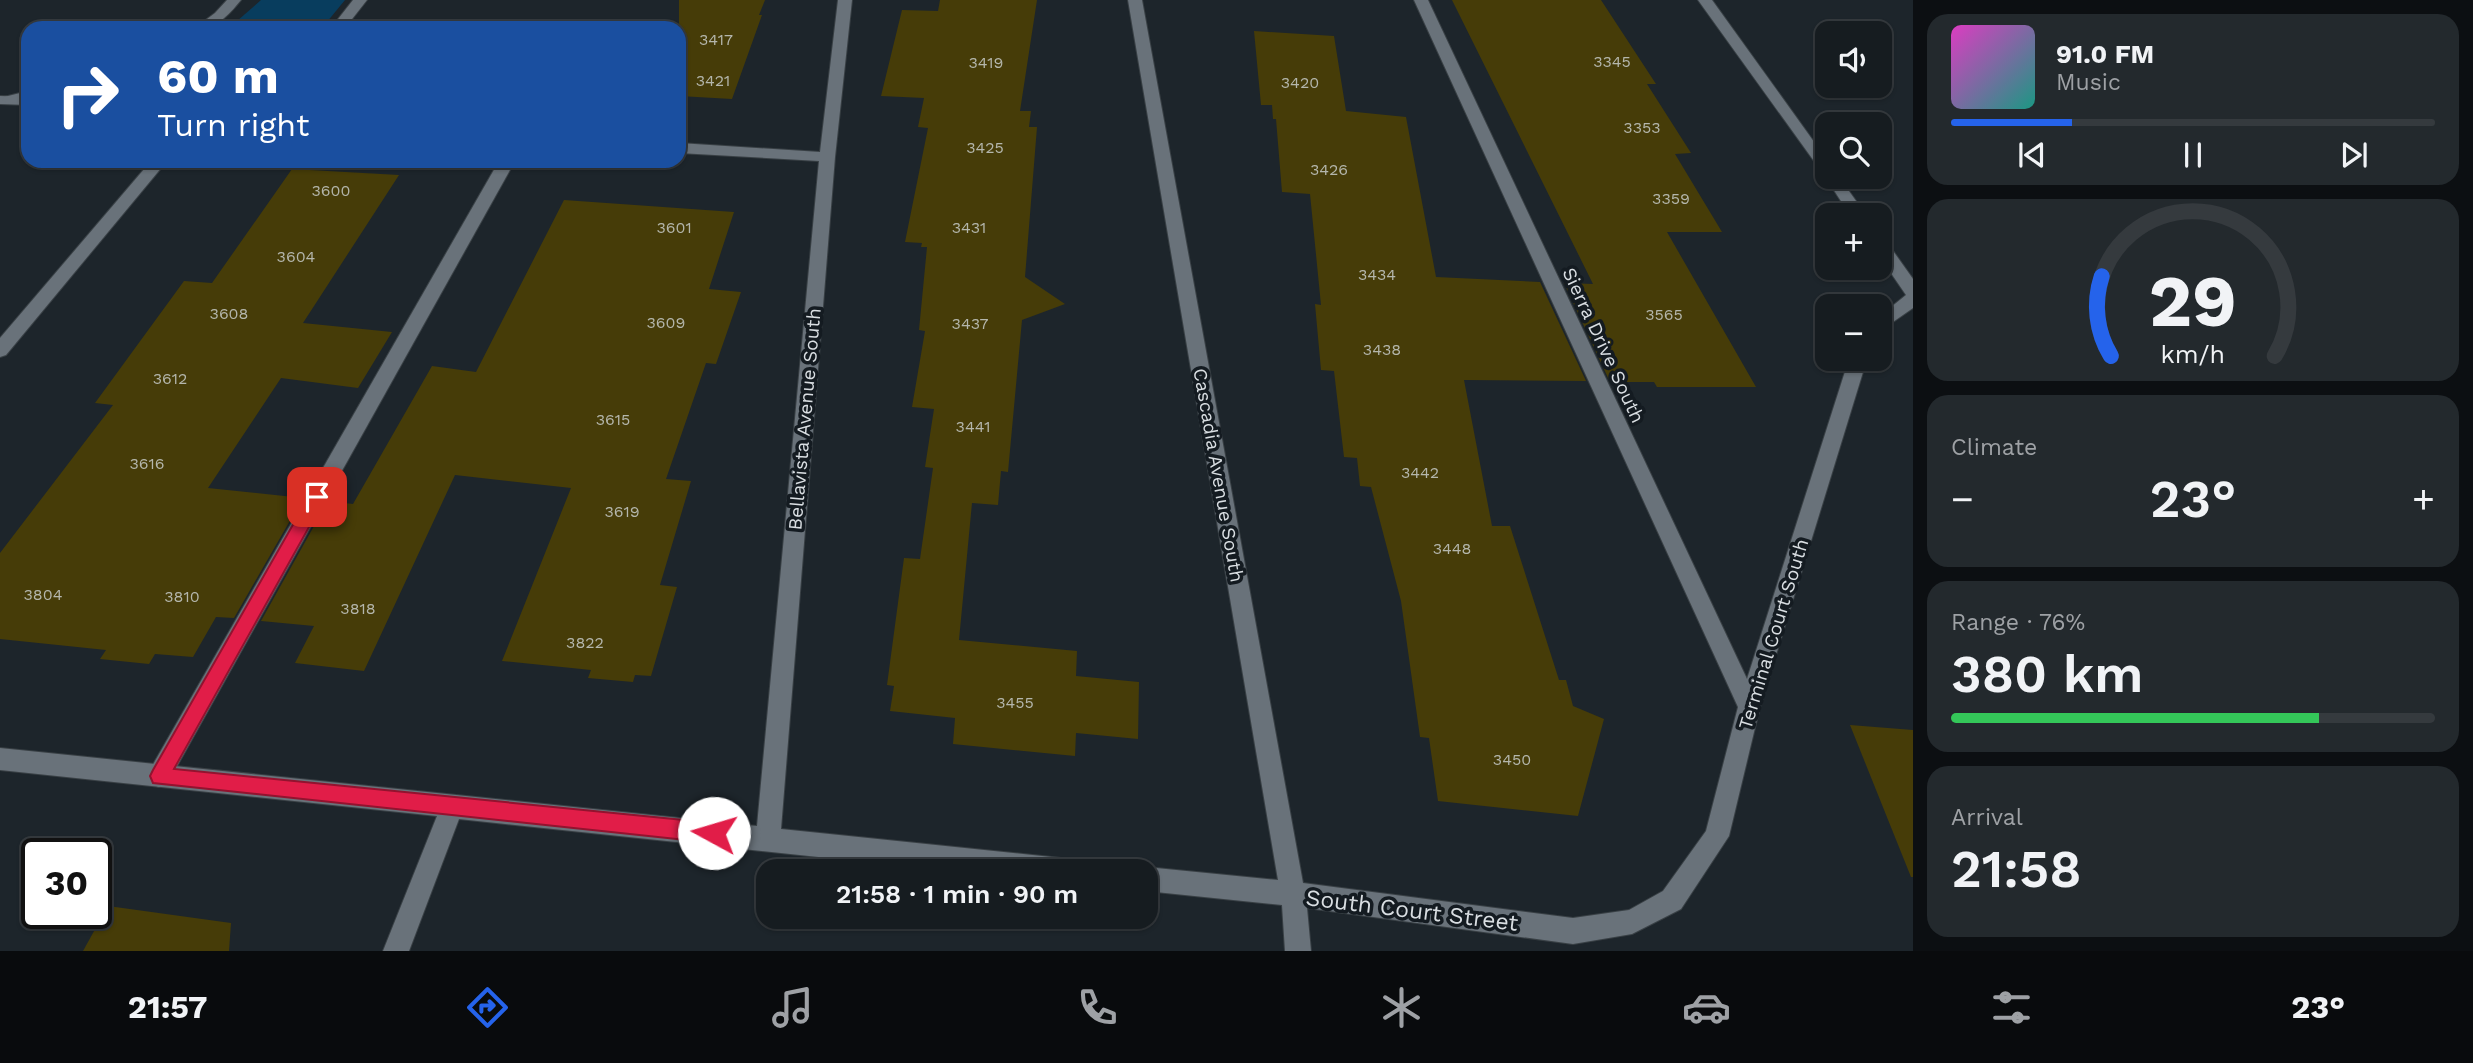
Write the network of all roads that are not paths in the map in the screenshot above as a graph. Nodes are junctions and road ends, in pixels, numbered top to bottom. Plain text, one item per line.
1 (234, 0) edge
2 (360, 0) edge
3 (845, 0) edge
4 (1135, 0) edge
5 (1421, 0) edge
6 (1705, 0) edge
7 (212, 21) edge
8 (344, 21) edge
9 (686, 148) edge
10 (1815, 155) edge
11 (827, 157) junction
12 (153, 168) edge
13 (503, 168) edge
14 (1892, 262) edge
15 (1913, 292) edge
16 (1913, 299) edge
17 (1892, 316) edge
18 (0, 349) edge
19 (1854, 371) edge
20 (1749, 707) junction
21 (0, 759) edge
22 (159, 776) junction
23 (452, 807) junction
24 (768, 839) junction
25 (957, 859) edge
26 (1158, 879) edge
27 (1293, 894) junction
28 (1672, 900) joint
29 (396, 951) edge
30 (1297, 951) edge

1 - 7 street
2 - 8 street
3 - 11 street, Bellavista Avenue South
4 - 27 street, Cascadia Avenue South
5 - 20 street, Sierra Drive South
6 - 10 street
9 - 11 street
11 - 24 street, Bellavista Avenue South
12 - 18 street
13 - 22 street
14 - 15 street
16 - 17 street
19 - 20 street, Terminal Court South
20 - 28 street, Terminal Court South
21 - 22 street
22 - 23 street
23 - 24 street
23 - 29 street
24 - 25 street
26 - 27 street, South Court Street
27 - 28 street, South Court Street
27 - 30 street, Cascadia Avenue South

